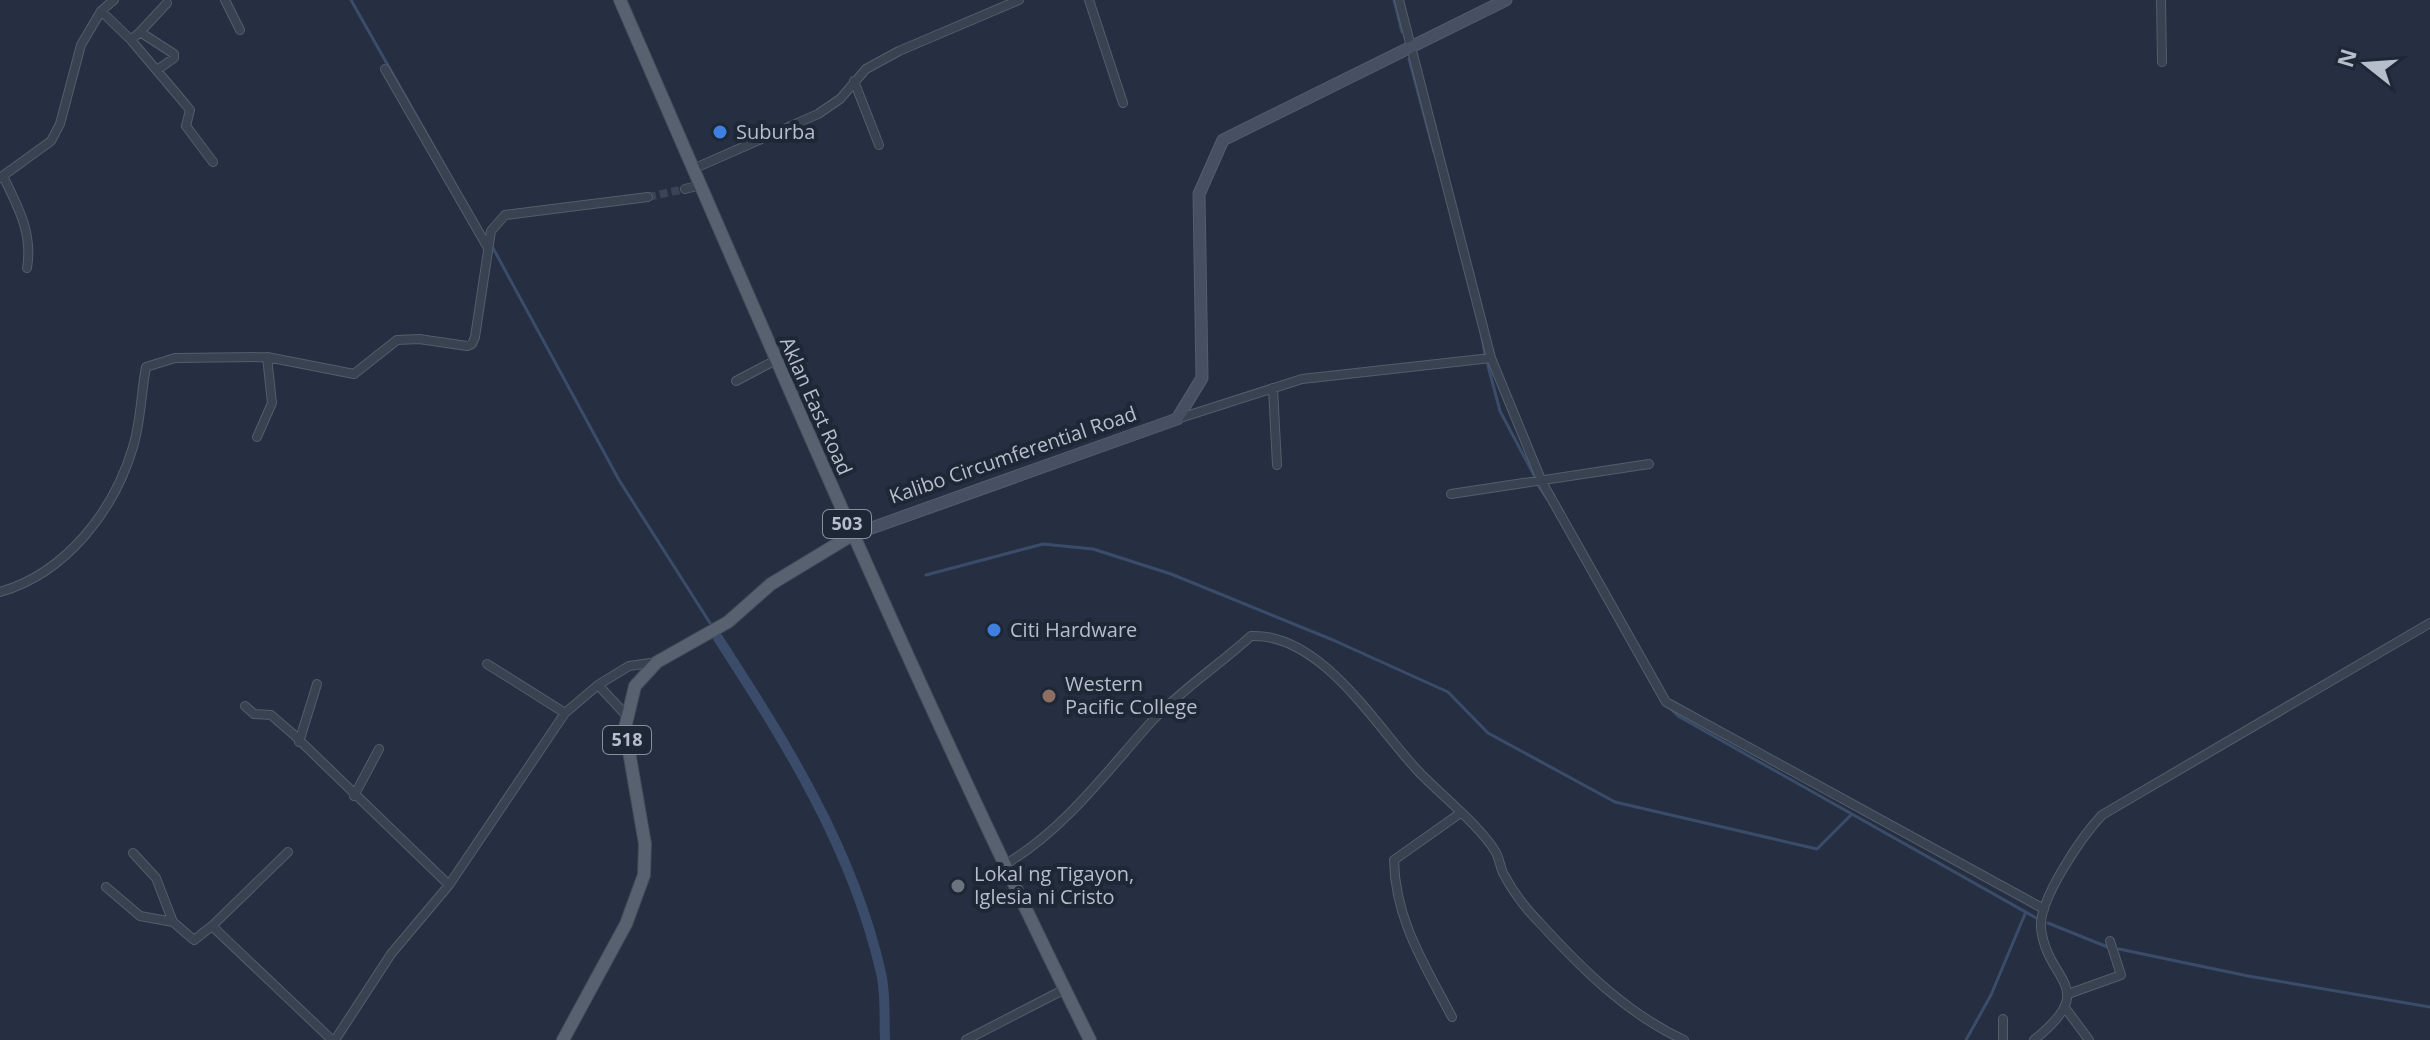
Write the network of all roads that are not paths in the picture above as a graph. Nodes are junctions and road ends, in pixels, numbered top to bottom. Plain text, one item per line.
1 (112, 0) edge
2 (225, 0) edge
3 (620, 0) edge
4 (1019, 0) edge
5 (1089, 0) edge
6 (1399, 0) edge
7 (1506, 0) edge
8 (2161, 0) edge
9 (167, 3) dead end
10 (101, 11) junction
11 (240, 30) dead end
12 (140, 32) junction
13 (131, 40) junction
14 (1411, 47) junction
15 (2162, 62) dead end
16 (385, 69) dead end
17 (157, 70) junction
18 (854, 81) junction
19 (1123, 103) dead end
20 (879, 145) dead end
21 (213, 162) dead end
22 (693, 169) junction
23 (2, 177) edge
24 (701, 185) junction
25 (685, 189) tunnel mouth
26 (648, 197) tunnel mouth
27 (488, 248) junction
28 (27, 268) dead end
29 (267, 357) junction
30 (1491, 358) junction
31 (774, 361) junction
32 (736, 381) dead end
33 (1273, 388) junction
34 (1177, 419) junction
35 (257, 437) dead end
36 (1649, 464) dead end
37 (1277, 465) dead end
38 (1542, 482) junction
39 (1451, 494) dead end
40 (852, 535) junction
41 (0, 592) edge
42 (2430, 623) edge
43 (657, 662) junction
44 (487, 664) dead end
45 (317, 684) dead end
46 (598, 685) junction
47 (245, 706) dead end
48 (565, 713) junction
49 (626, 715) junction
50 (299, 742) junction
51 (379, 749) dead end
52 (354, 796) junction
53 (1459, 814) junction
54 (288, 852) dead end
55 (133, 853) dead end
56 (1006, 864) junction
57 (449, 885) junction
58 (106, 887) dead end
59 (2044, 909) junction
60 (173, 922) junction
61 (212, 926) junction
62 (2110, 941) dead end
63 (1065, 989) junction
64 (2068, 994) junction
65 (2066, 1009) junction
66 (1452, 1017) dead end
67 (2003, 1019) dead end
68 (334, 1040) edge
69 (563, 1040) edge
70 (966, 1040) edge
71 (1090, 1040) edge
72 (1684, 1040) edge
73 (2003, 1040) edge
74 (2034, 1040) edge
75 (2089, 1040) edge

1 - 10 street
2 - 11 street
3 - 22 main road, Aklan East Road / 503
4 - 18 street
5 - 19 street
6 - 14 street
7 - 14 main road
8 - 15 street
9 - 12 street
10 - 13 street
10 - 23 street
12 - 13 street
12 - 17 street
13 - 17 street
14 - 30 street
14 - 34 main road
16 - 27 street
17 - 21 street
18 - 20 street
18 - 22 street
22 - 24 main road, Aklan East Road / 503
23 - 28 street
24 - 25 street
24 - 31 main road, Aklan East Road / 503
26 - 27 street
27 - 29 street
29 - 35 street
29 - 41 street
30 - 33 street
30 - 38 street
31 - 32 street
31 - 40 main road, Aklan East Road / 503
33 - 34 street
33 - 37 street
34 - 40 main road, Kalibo Circumferential Road / 518
36 - 38 street
38 - 39 street
38 - 59 street
40 - 43 main road, Kalibo Circumferential Road / 518
40 - 56 main road, Aklan East Road / 503
42 - 59 street
43 - 46 street
43 - 49 main road, Kalibo Circumferential Road / 518
44 - 48 street
45 - 50 street
46 - 48 street
46 - 49 street
47 - 50 street
48 - 57 street
49 - 69 main road, Kalibo Circumferential Road / 518
50 - 52 street
51 - 52 street
52 - 57 street
53 - 56 street
53 - 66 street
53 - 72 street
54 - 61 street
55 - 60 street
56 - 63 main road, Aklan East Road / 503
57 - 68 street
58 - 60 street
59 - 64 street
60 - 61 street
61 - 68 street
62 - 64 street
63 - 70 street
63 - 71 main road, Aklan East Road / 503
64 - 65 street
65 - 74 street
65 - 75 street
67 - 73 street

